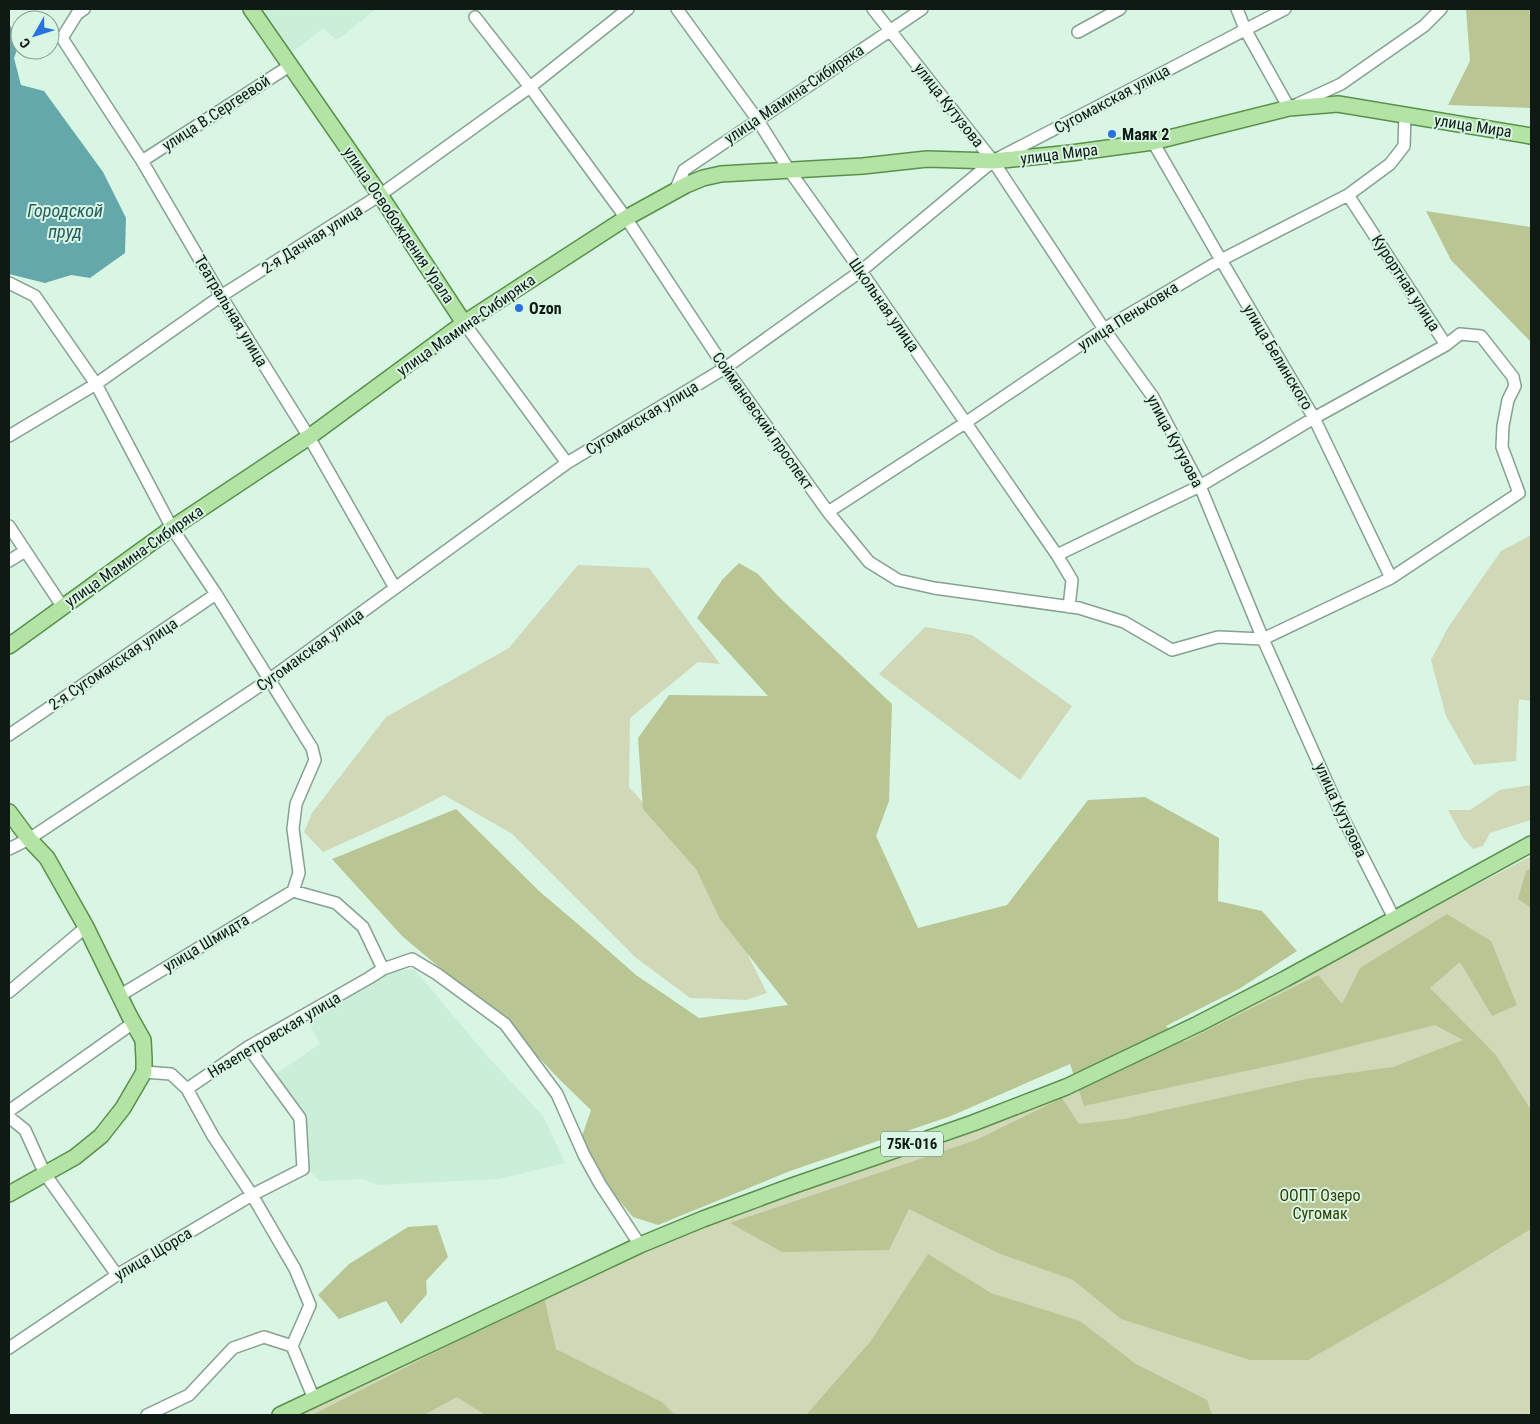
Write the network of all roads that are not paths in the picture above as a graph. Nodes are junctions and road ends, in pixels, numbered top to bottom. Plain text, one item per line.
1 (84, 9) edge
2 (251, 9) edge
3 (628, 9) edge
4 (677, 9) edge
5 (873, 9) edge
6 (922, 9) edge
7 (1120, 9) edge
8 (1237, 9) edge
9 (1285, 9) edge
10 (1441, 9) edge
11 (475, 17) dead end
12 (890, 29) junction
13 (1245, 29) junction
14 (1078, 32) dead end
15 (291, 65) junction
16 (530, 87) junction
17 (1289, 108) junction
18 (1405, 115) junction
19 (757, 119) junction
20 (1531, 136) edge
21 (1153, 142) junction
22 (142, 160) junction
23 (993, 162) junction
24 (788, 170) junction
25 (674, 191) junction
26 (380, 195) junction
27 (1348, 196) junction
28 (626, 218) junction
29 (1220, 260) junction
30 (861, 271) junction
31 (9, 283) edge
32 (221, 296) junction
33 (464, 323) junction
34 (1104, 329) junction
35 (1446, 344) junction
36 (725, 368) junction
37 (96, 384) junction
38 (1314, 418) junction
39 (965, 423) junction
40 (9, 436) edge
41 (310, 438) junction
42 (567, 463) junction
43 (1200, 486) junction
44 (828, 512) junction
45 (9, 526) edge
46 (172, 528) junction
47 (25, 551) junction
48 (1057, 555) junction
49 (9, 561) edge
50 (1391, 578) junction
51 (395, 588) junction
52 (216, 594) junction
53 (62, 606) junction
54 (1069, 607) junction
55 (1263, 639) junction
56 (9, 646) edge
57 (270, 679) junction
58 (9, 735) edge
59 (9, 812) edge
60 (29, 839) junction
61 (1531, 844) edge
62 (9, 849) edge
63 (293, 891) junction
64 (1395, 920) junction
65 (86, 927) junction
66 (383, 969) junction
67 (9, 992) edge
68 (119, 996) junction
69 (133, 1023) junction
70 (248, 1047) junction
71 (144, 1072) junction
72 (187, 1089) junction
73 (9, 1111) edge
74 (9, 1118) edge
75 (44, 1174) junction
76 (9, 1194) edge
77 (252, 1195) junction
78 (640, 1245) junction
79 (117, 1275) junction
80 (292, 1346) junction
81 (9, 1348) edge
82 (314, 1399) junction
83 (147, 1415) edge
84 (280, 1415) edge

1 - 22 street, Театральная улица
2 - 15 main road, улица Освобождения Урала
3 - 16 street, 2-я Дачная улица
4 - 19 street, Школьная улица
5 - 12 street, улица Кутузова
6 - 12 street, улица Мамина-Сибиряка
7 - 14 street
8 - 13 street
9 - 13 street, Сугомакская улица
10 - 17 street
11 - 16 street, Соймановский проспект
12 - 19 street, улица Мамина-Сибиряка
12 - 23 street, улица Кутузова
13 - 17 street
13 - 23 street, Сугомакская улица
15 - 22 street, улица В.Сергеевой
15 - 26 main road, улица Освобождения Урала
16 - 26 street, 2-я Дачная улица
16 - 28 street, Соймановский проспект
17 - 18 main road, улица Мира
17 - 21 main road, улица Мира
18 - 20 main road, улица Мира
18 - 27 street, улица Пеньковка
19 - 24 street, Школьная улица
19 - 25 street, улица Мамина-Сибиряка
21 - 23 main road, улица Мира
21 - 29 street, улица Белинского
22 - 32 street, Театральная улица
23 - 24 main road, улица Мира
23 - 30 street, Сугомакская улица
23 - 34 street, улица Кутузова
24 - 25 main road, улица Мира
24 - 30 street, Школьная улица
25 - 28 main road, улица Мамина-Сибиряка
26 - 32 street, 2-я Дачная улица
26 - 33 main road, улица Освобождения Урала
27 - 29 street, улица Пеньковка
27 - 35 street, Курортная улица
28 - 33 main road, улица Мамина-Сибиряка
28 - 36 street, Соймановский проспект
29 - 34 street, улица Пеньковка
29 - 38 street, улица Белинского
30 - 36 street, Сугомакская улица
30 - 39 street, Школьная улица
31 - 37 street
32 - 37 street, 2-я Дачная улица
32 - 41 street, Театральная улица
33 - 41 main road, улица Мамина-Сибиряка
33 - 42 street, улица Освобождения Урала
34 - 39 street, улица Пеньковка
34 - 43 street, улица Кутузова
35 - 38 street
35 - 50 street, Курортная улица
36 - 42 street, Сугомакская улица
36 - 44 street, Соймановский проспект
37 - 40 street, 2-я Дачная улица
37 - 46 street
38 - 43 street
38 - 50 street, улица Белинского
39 - 44 street, улица Пеньковка
39 - 48 street, Школьная улица
41 - 46 main road, улица Мамина-Сибиряка
41 - 51 street, Театральная улица
42 - 51 street, Сугомакская улица
43 - 48 street
43 - 55 street, улица Кутузова
44 - 54 street, Соймановский проспект
45 - 47 street
46 - 52 street
46 - 53 main road, улица Мамина-Сибиряка
47 - 49 street
47 - 53 street
48 - 54 street, Школьная улица
50 - 55 street
51 - 57 street, Сугомакская улица
52 - 57 street
52 - 58 street, 2-я Сугомакская улица
53 - 56 main road, улица Мамина-Сибиряка
54 - 55 street, Соймановский проспект
55 - 64 street, улица Кутузова
57 - 60 street, Сугомакская улица
57 - 63 street
59 - 60 main road
60 - 62 street, Сугомакская улица
60 - 65 main road
61 - 64 main road, 75К-016
63 - 66 street
63 - 68 street, улица Шмидта
64 - 78 main road, 75К-016
65 - 67 street
65 - 68 main road
66 - 70 street, Нязепетровская улица
66 - 78 street, Нязепетровская улица
68 - 69 main road
69 - 71 main road
69 - 73 street
70 - 72 street, Нязепетровская улица
70 - 77 street, улица Щорса
71 - 72 street
71 - 75 main road
72 - 77 street
74 - 75 street
75 - 76 main road
75 - 79 street
77 - 79 street, улица Щорса
77 - 80 street
78 - 82 main road, 75К-016
79 - 81 street, улица Щорса
80 - 82 street
80 - 83 street
82 - 84 main road, 75К-016

